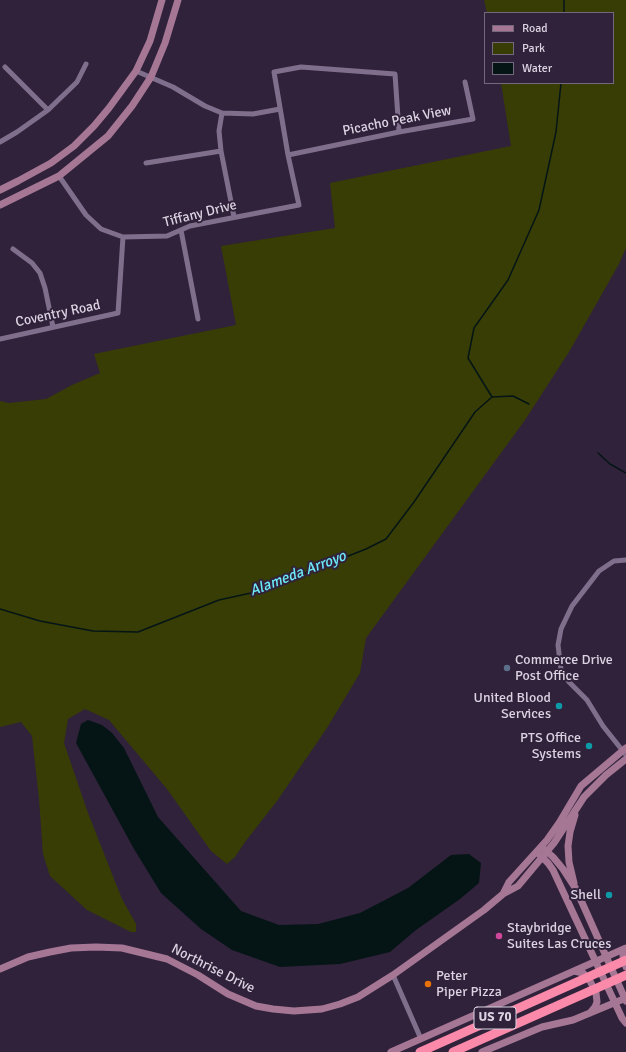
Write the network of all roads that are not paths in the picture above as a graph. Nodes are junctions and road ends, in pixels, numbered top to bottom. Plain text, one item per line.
1 (162, 0) edge
2 (178, 0) edge
3 (86, 64) dead end
4 (5, 67) dead end
5 (136, 71) junction
6 (151, 77) junction
7 (465, 82) dead end
8 (280, 109) junction
9 (48, 110) junction
10 (222, 113) junction
11 (399, 132) junction
12 (0, 142) edge
13 (221, 151) junction
14 (288, 156) junction
15 (146, 163) dead end
16 (60, 176) junction
17 (0, 190) edge
18 (0, 205) edge
19 (234, 217) junction
20 (181, 230) junction
21 (123, 237) junction
22 (13, 249) dead end
23 (198, 319) dead end
24 (53, 326) junction
25 (0, 339) edge
26 (626, 560) edge
27 (625, 751) edge
28 (626, 758) edge
29 (584, 796) junction
30 (542, 852) junction
31 (576, 889) junction
32 (580, 899) junction
33 (569, 902) junction
34 (626, 948) edge
35 (605, 956) junction
36 (596, 960) junction
37 (626, 960) edge
38 (626, 967) edge
39 (0, 969) edge
40 (574, 971) junction
41 (393, 974) junction
42 (626, 975) edge
43 (626, 999) edge
44 (615, 1004) junction
45 (590, 1013) junction
46 (626, 1023) edge
47 (421, 1039) junction
48 (391, 1052) edge
49 (420, 1052) edge
50 (453, 1052) edge
51 (482, 1052) edge

1 - 5 main road
2 - 6 main road
3 - 9 street
4 - 9 street
5 - 6 street
5 - 17 main road
6 - 10 street
6 - 16 main road
7 - 11 street, Picacho Peak View
8 - 10 street
8 - 11 street
8 - 14 street
9 - 12 street
10 - 13 street
11 - 14 street, Picacho Peak View
13 - 15 street
13 - 19 street
14 - 19 street, Tiffany Drive
16 - 18 main road
16 - 21 street, Tiffany Drive
19 - 20 street, Tiffany Drive
20 - 21 street, Tiffany Drive
20 - 23 street
21 - 24 street, Coventry Road
22 - 24 street
24 - 25 street, Coventry Road
26 - 27 street
27 - 30 main road
28 - 29 main road
29 - 30 main road
29 - 31 main road
30 - 31 main road
30 - 33 main road
30 - 41 main road, Northrise Drive
31 - 32 main road
32 - 33 main road
32 - 35 main road
33 - 36 main road
34 - 35 main road
34 - 38 main road
35 - 36 main road
35 - 43 main road
36 - 40 main road
36 - 44 main road
37 - 49 highway, US 70
39 - 41 main road, Northrise Drive
40 - 45 main road
40 - 47 main road
41 - 47 street
42 - 50 highway, US 70
43 - 44 main road
44 - 45 main road
44 - 46 main road
45 - 51 main road
47 - 48 main road

